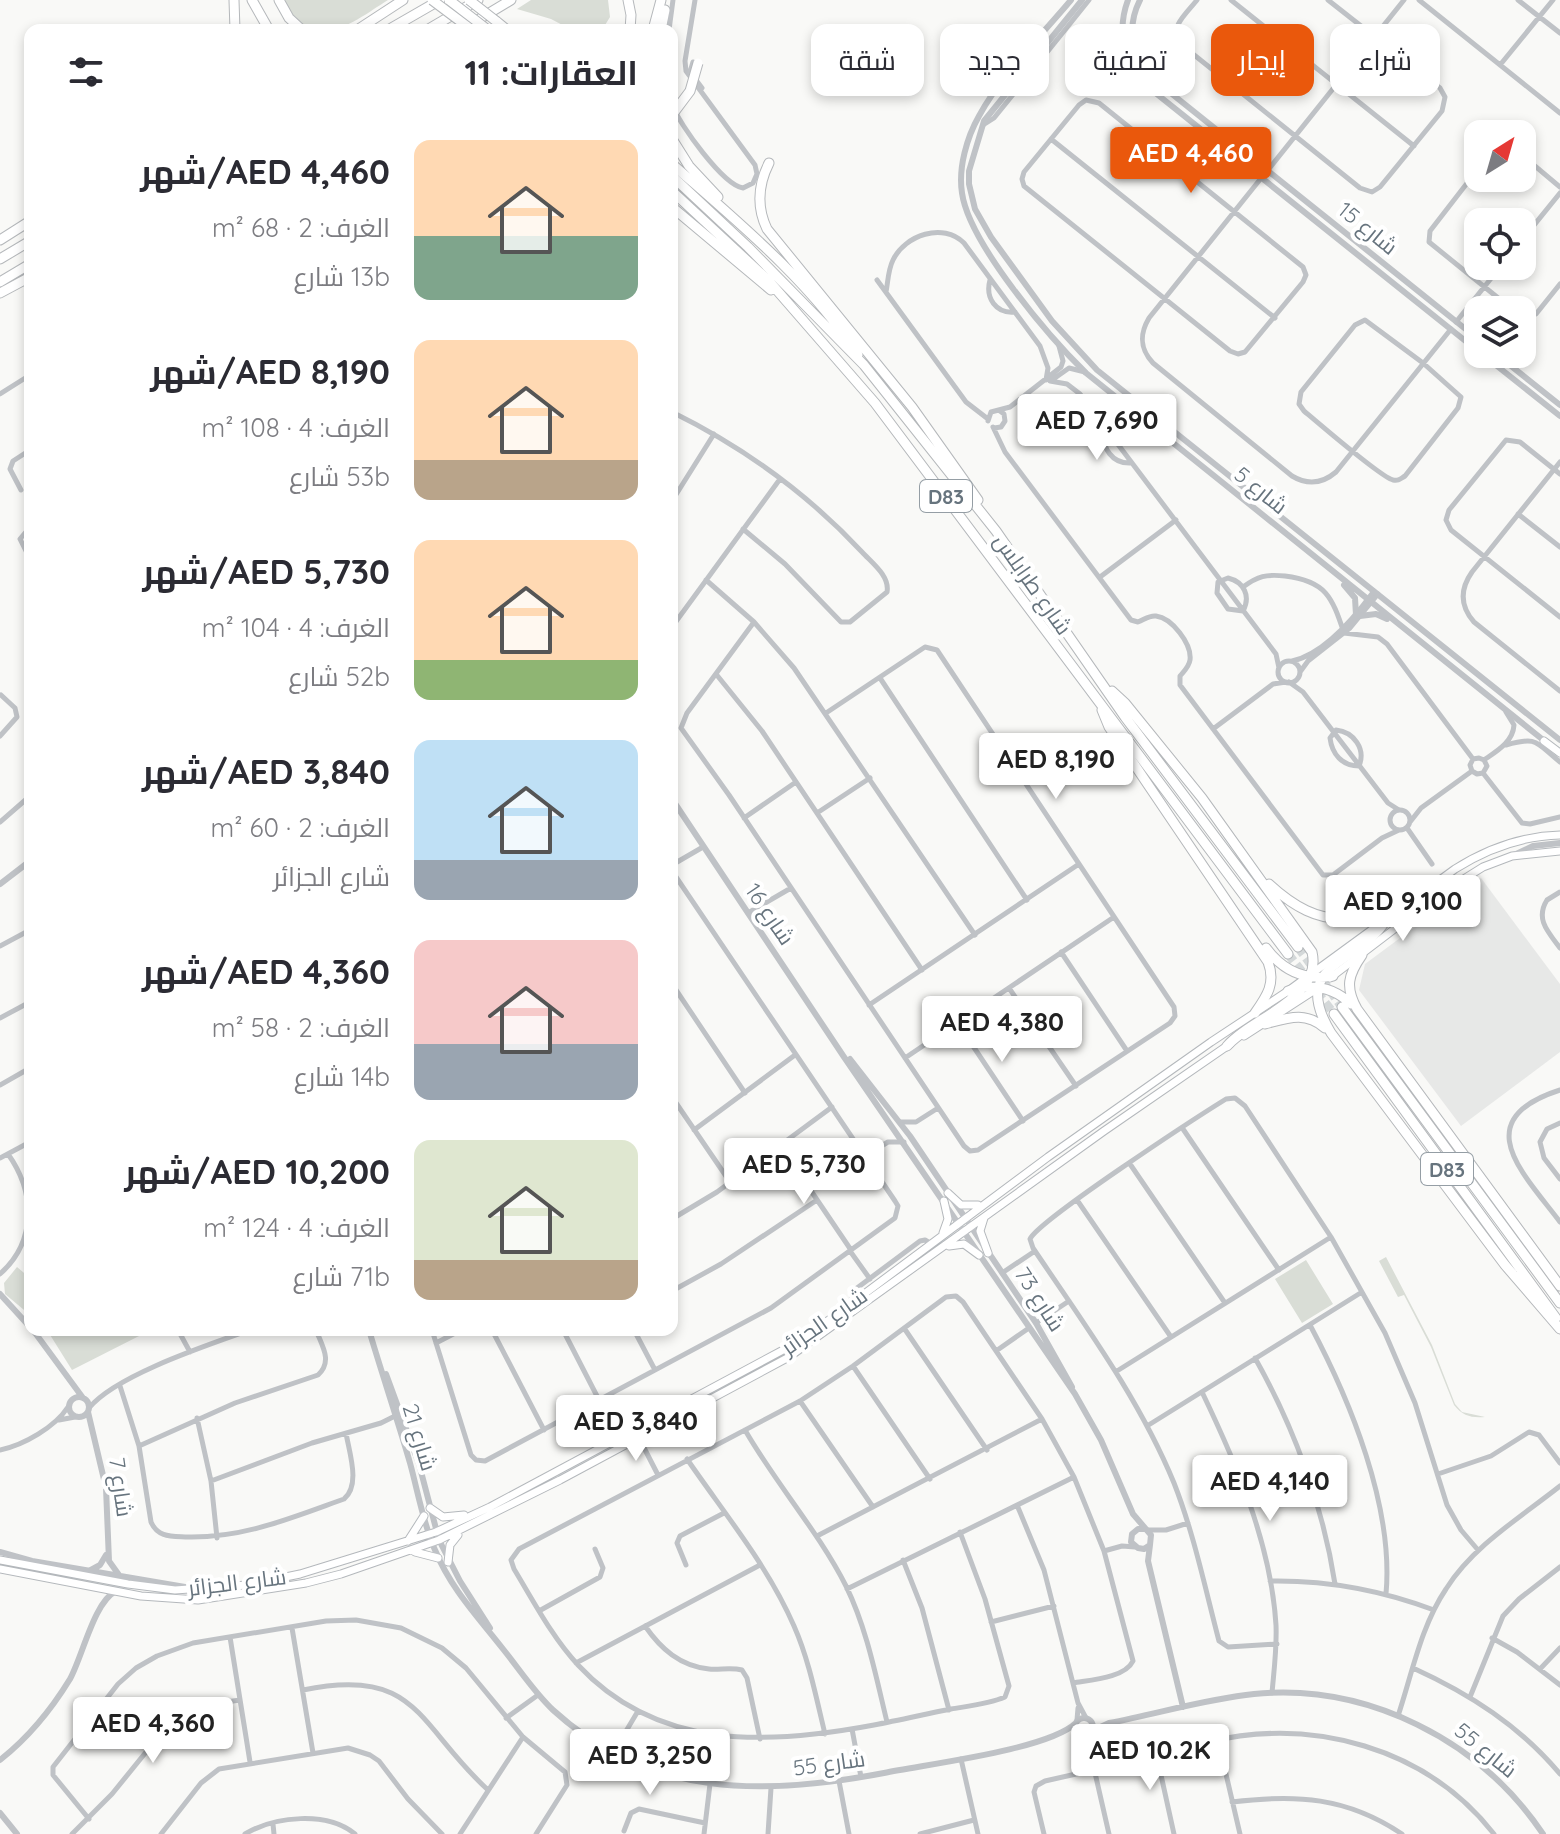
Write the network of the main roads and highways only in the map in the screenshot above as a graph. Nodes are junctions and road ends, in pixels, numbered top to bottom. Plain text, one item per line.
1 (234, 0) edge
2 (252, 0) edge
3 (279, 0) edge
4 (403, 0) edge
5 (412, 0) edge
6 (432, 0) edge
7 (440, 0) edge
8 (449, 0) edge
9 (469, 0) edge
10 (478, 0) edge
11 (511, 0) edge
12 (628, 0) edge
13 (664, 0) edge
14 (235, 24) edge
15 (266, 24) edge
16 (296, 24) edge
17 (364, 24) edge
18 (376, 24) edge
19 (398, 24) edge
20 (437, 24) edge
21 (464, 24) edge
22 (471, 24) edge
23 (480, 24) edge
24 (500, 24) edge
25 (630, 24) edge
26 (655, 24) edge
27 (662, 24) edge
28 (697, 63) road end
29 (678, 108) edge
30 (678, 149) edge
31 (769, 163) dead end
32 (678, 169) edge
33 (678, 182) edge
34 (678, 196) edge
35 (678, 212) edge
36 (24, 225) edge
37 (755, 238) junction
38 (0, 240) edge
39 (24, 245) edge
40 (0, 259) edge
41 (24, 268) edge
42 (24, 280) edge
43 (0, 282) edge
44 (0, 293) edge
45 (782, 298) junction
46 (864, 365) junction
47 (996, 531) junction
48 (1103, 684) junction
49 (1100, 703) junction
50 (1544, 741) road end
51 (1560, 753) edge
52 (1560, 835) edge
53 (1560, 851) edge
54 (1254, 871) junction
55 (1420, 894) junction
56 (1227, 899) junction
57 (1386, 920) joint
58 (1298, 947) tunnel mouth
59 (1288, 954) tunnel mouth
60 (1362, 955) junction
61 (1333, 976) joint
62 (1313, 980) junction
63 (1288, 991) joint
64 (1357, 1009) junction
65 (1255, 1013) junction
66 (1265, 1024) junction
67 (1331, 1033) junction
68 (1227, 1046) junction
69 (987, 1201) junction
70 (986, 1215) junction
71 (942, 1235) junction
72 (943, 1247) junction
73 (1560, 1286) edge
74 (1560, 1303) edge
75 (1560, 1323) edge
76 (1560, 1329) edge
77 (430, 1508) road end
78 (424, 1516) road end
79 (470, 1516) junction
80 (470, 1526) junction
81 (434, 1538) junction
82 (407, 1542) junction
83 (409, 1552) junction
84 (438, 1558) road end
85 (0, 1560) edge
86 (448, 1562) road end
87 (0, 1569) edge

1 - 14 highway
2 - 15 highway
3 - 16 highway
4 - 17 highway
5 - 18 highway
6 - 21 highway, bridge
7 - 19 highway
8 - 23 highway, bridge
9 - 24 highway, bridge
10 - 20 highway
11 - 22 highway
12 - 25 highway
13 - 26 highway
13 - 27 highway
28 - 29 highway, bridge
30 - 37 highway
31 - 47 highway
32 - 37 highway
33 - 46 highway, شارع طرابلس / D83
34 - 45 highway, شارع طرابلس / D83
35 - 45 highway
36 - 38 highway
37 - 46 highway
39 - 40 highway
41 - 43 highway
42 - 44 highway
45 - 49 highway, شارع طرابلس / D83
46 - 47 highway, شارع طرابلس / D83
47 - 48 highway, شارع طرابلس / D83
48 - 54 highway
48 - 58 highway, شارع طرابلس / D83
49 - 56 highway
49 - 59 highway, شارع طرابلس / D83
50 - 51 main road
52 - 55 main road
53 - 60 main road
54 - 55 highway
54 - 62 highway
55 - 57 main road
56 - 62 highway
56 - 65 highway
57 - 62 highway
60 - 61 main road
60 - 64 highway
61 - 62 highway
62 - 63 highway
62 - 64 highway
62 - 66 main road, شارع الجزائر
62 - 67 highway
62 - 68 highway
63 - 65 main road, شارع الجزائر
64 - 73 highway
65 - 69 main road, شارع الجزائر
66 - 67 highway
66 - 68 main road, شارع الجزائر
67 - 76 highway
68 - 70 main road, شارع الجزائر
69 - 71 main road, شارع الجزائر
69 - 71 main road
70 - 72 main road, شارع الجزائر
70 - 72 main road
71 - 79 main road, شارع الجزائر
72 - 80 main road, شارع الجزائر
74 - 75 highway, D83
77 - 79 main road
78 - 82 main road
79 - 81 main road, شارع الجزائر
80 - 81 main road, شارع الجزائر
80 - 86 main road
81 - 82 main road, شارع الجزائر
81 - 83 main road, شارع الجزائر
82 - 85 main road, شارع الجزائر
83 - 84 main road
83 - 87 main road, شارع الجزائر

